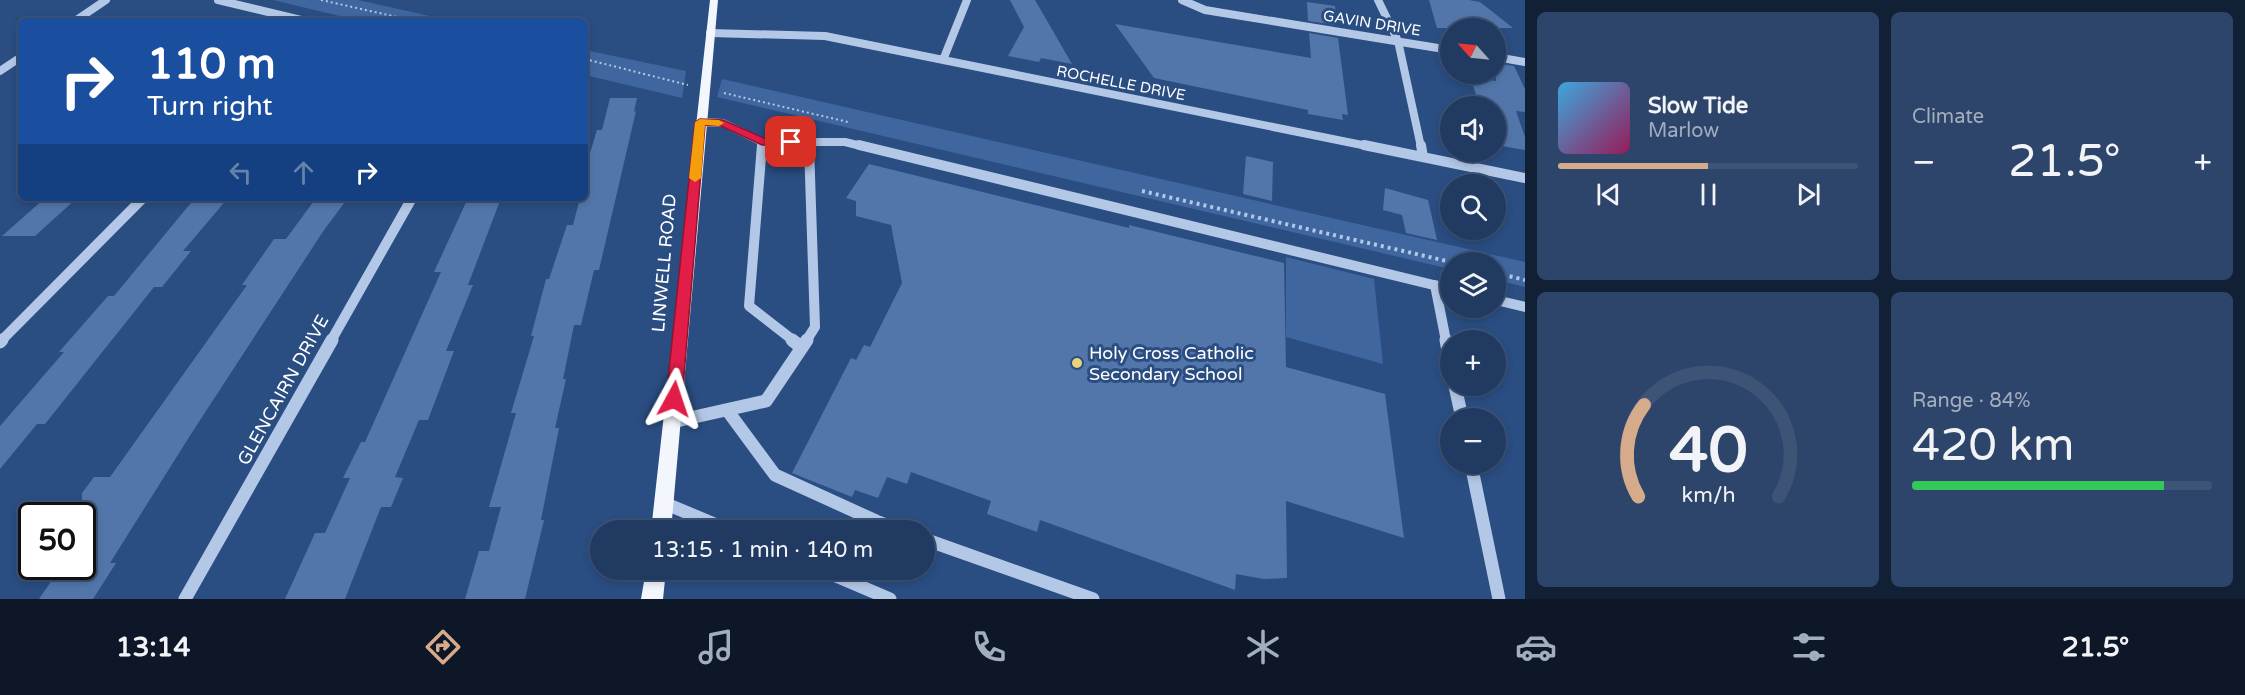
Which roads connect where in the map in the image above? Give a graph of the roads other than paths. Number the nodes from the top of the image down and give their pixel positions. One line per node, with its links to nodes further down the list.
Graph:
1 (106, 0): 7 (street)
2 (218, 0): 8 (street)
3 (714, 0): 9 (main road, LINWELL ROAD)
4 (967, 0): 14 (street)
5 (1378, 0): 10 (street)
6 (1183, 1): 10 (street, GAVIN DRIVE)
7 (79, 18)
8 (293, 18)
9 (710, 33): 14 (street, ROCHELLE DRIVE); 17 (main road, LINWELL ROAD)
10 (1398, 41): 11 (street, GAVIN DRIVE); 20 (street)
11 (1440, 48)
12 (18, 59): 16 (street)
13 (1506, 59): 15 (street)
14 (943, 60): 20 (street, ROCHELLE DRIVE)
15 (1525, 62)
16 (0, 71)
17 (700, 122): 18 (street); 32 (main road, LINWELL ROAD)
18 (762, 142): 19 (street); 30 (street)
19 (809, 142): 24 (street); 30 (street)
20 (1423, 158): 21 (street, ROCHELLE DRIVE)
21 (1525, 178)
22 (140, 201): 29 (street)
23 (410, 201): 41 (street, GLENCAIRN DRIVE)
24 (1435, 285): 25 (street); 28 (street)
25 (1440, 286)
26 (1506, 302): 27 (street)
27 (1525, 307)
28 (1444, 330)
29 (0, 342)
30 (801, 347): 31 (street)
31 (727, 410): 32 (street); 37 (street)
32 (672, 422): 34 (main road, LINWELL ROAD)
33 (1473, 474): 45 (street)
34 (664, 503): 35 (main road, LINWELL ROAD); 36 (street)
35 (662, 520)
36 (704, 520)
37 (862, 520)
38 (935, 543): 44 (street)
39 (655, 580): 42 (main road)
40 (859, 580): 43 (street)
41 (186, 599)
42 (652, 599)
43 (890, 599)
44 (1093, 599)
45 (1498, 599)

